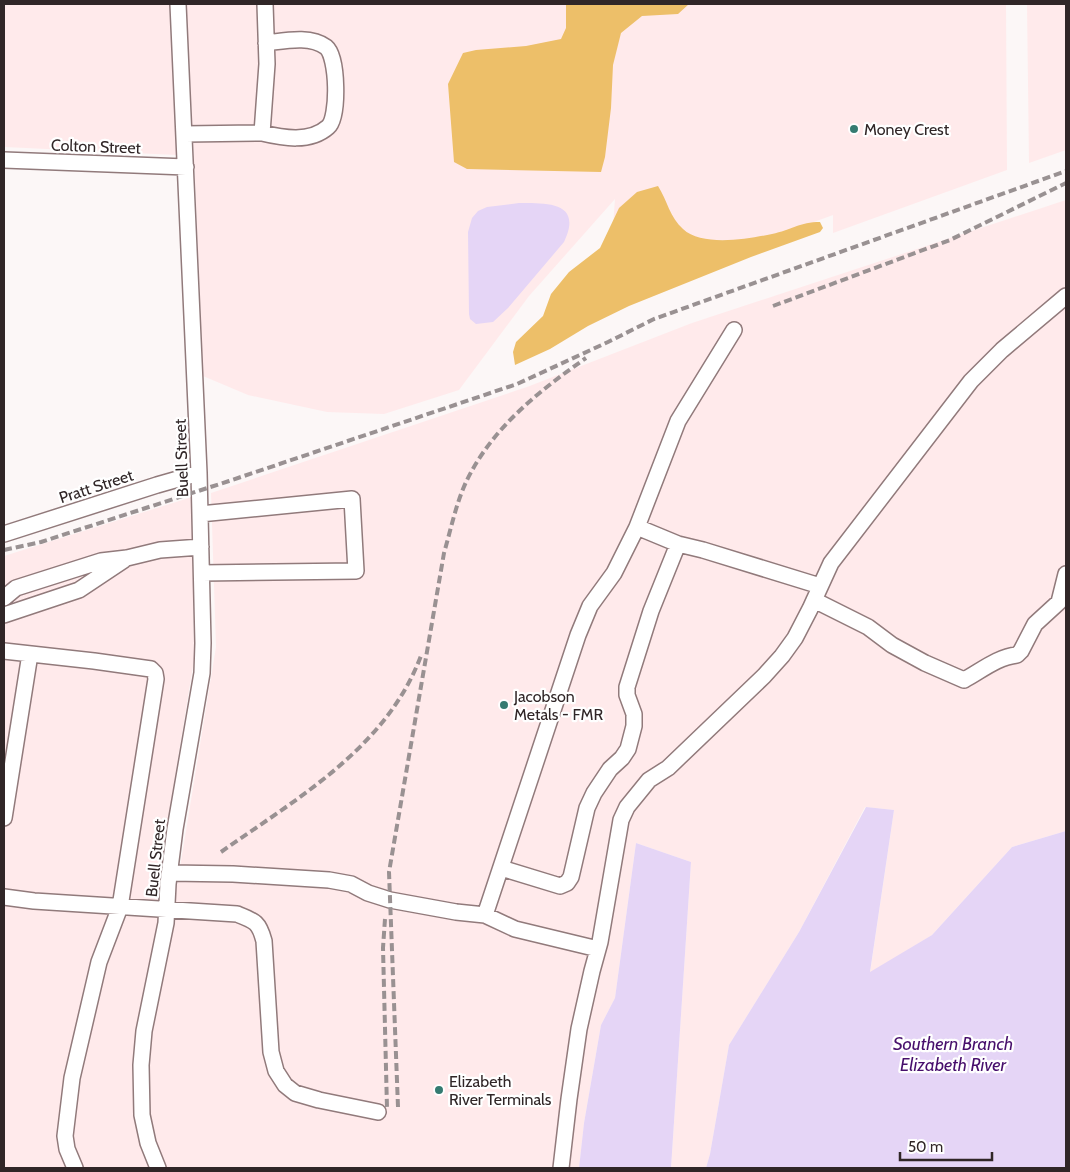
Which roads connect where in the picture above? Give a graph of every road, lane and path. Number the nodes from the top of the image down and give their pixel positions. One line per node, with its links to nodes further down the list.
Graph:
1 (178, 4): 5 (street, Buell Street)
2 (264, 4): 3 (street)
3 (266, 43): 4 (street); 4 (street)
4 (262, 133): 5 (street)
5 (185, 134): 7 (street, Buell Street)
6 (4, 160): 7 (street, Colton Street)
7 (186, 167): 10 (street, Buell Street)
8 (1066, 296): 19 (street)
9 (734, 330): 12 (street)
10 (199, 473): 11 (street, Buell Street); 13 (street, Pratt Street)
11 (200, 514): 15 (street, Buell Street); 17 (street)
12 (637, 527): 14 (street); 25 (street)
13 (4, 534)
14 (678, 544): 19 (street); 25 (street)
15 (201, 548): 16 (street); 17 (street, Buell Street)
16 (127, 558): 20 (street); 21 (street)
17 (202, 573): 26 (street, Buell Street)
18 (1066, 574): 19 (street)
19 (817, 593): 31 (street)
20 (4, 598)
21 (4, 616)
22 (4, 651): 23 (street)
23 (30, 654): 24 (street); 28 (street)
24 (4, 818)
25 (501, 868): 30 (street)
26 (170, 873): 29 (street, Buell Street); 30 (street)
27 (4, 897): 28 (street)
28 (120, 907): 29 (street); 33 (street)
29 (168, 909): 32 (street); 34 (street, Buell Street)
30 (485, 915): 31 (street)
31 (598, 949): 35 (street)
32 (378, 1112)
33 (75, 1168)
34 (158, 1168)
35 (561, 1168)

